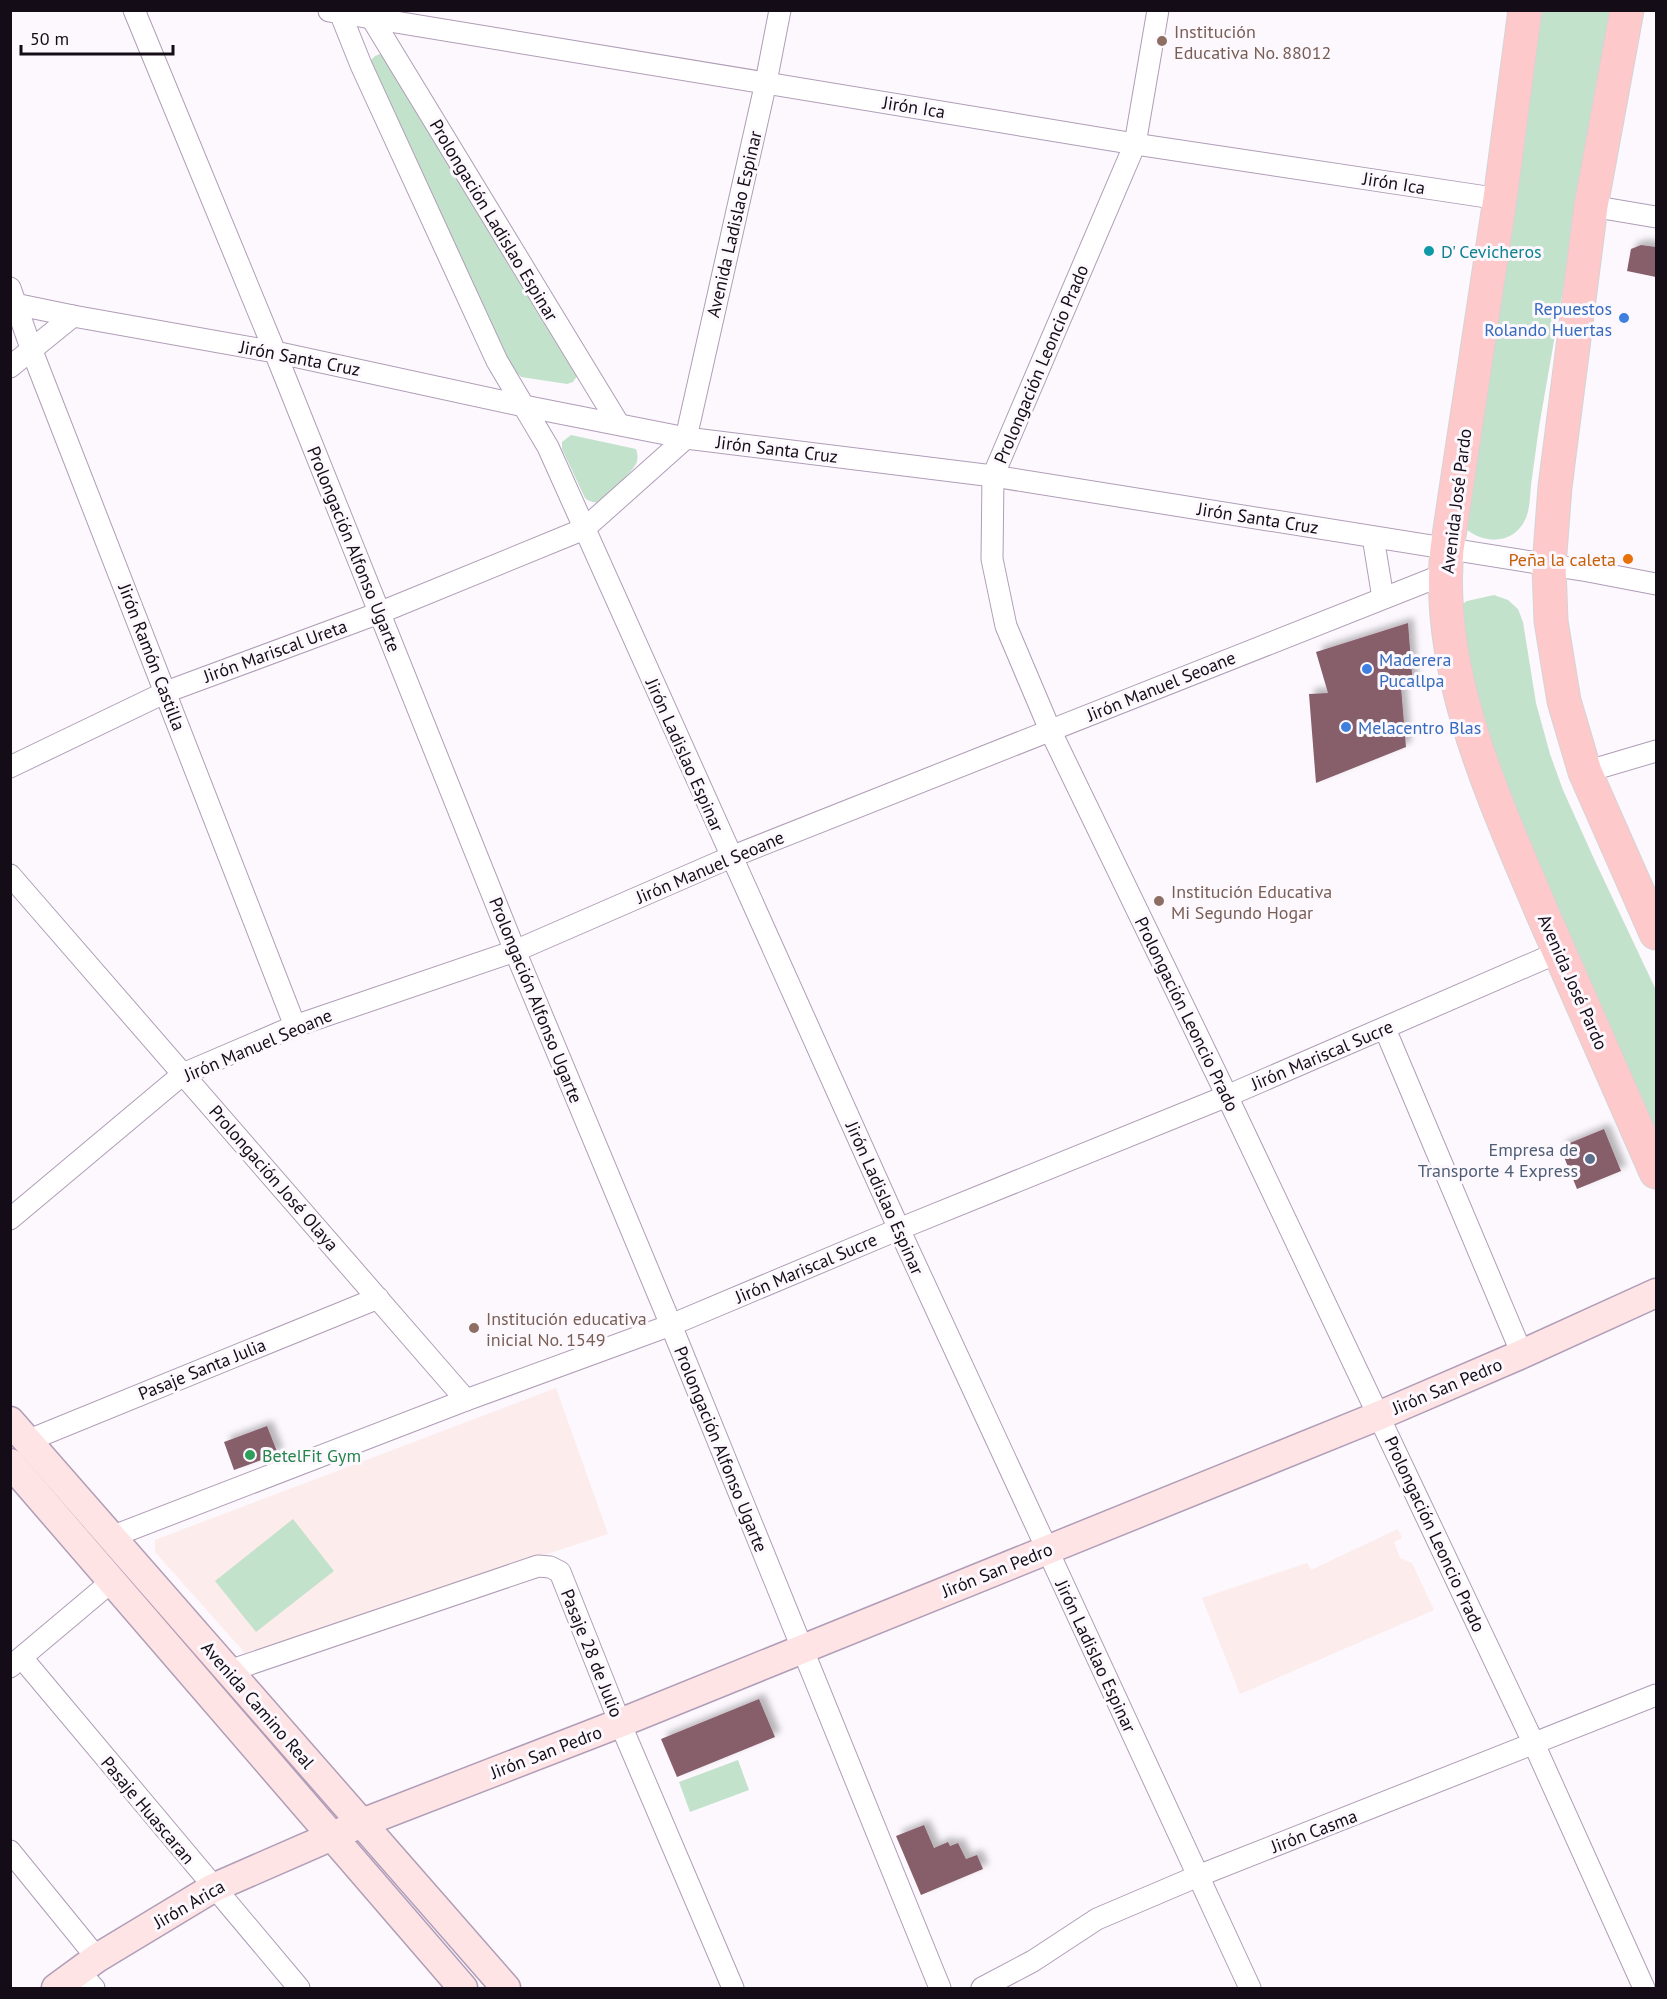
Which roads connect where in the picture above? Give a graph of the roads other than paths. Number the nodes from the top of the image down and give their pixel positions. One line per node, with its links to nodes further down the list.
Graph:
1 (134, 10): 16 (street, Prolongación Alfonso Ugarte)
2 (780, 10): 8 (street, Avenida Ladislao Espinar)
3 (1158, 10): 9 (street, Prolongación Leoncio Prado)
4 (1525, 10): 10 (main road, Avenida José Pardo)
5 (1627, 10): 11 (main road)
6 (335, 11): 7 (street, Jirón Ica); 18 (street)
7 (371, 17): 8 (street, Jirón Ica); 19 (street, Prolongación Ladislao Espinar)
8 (766, 82): 9 (street, Jirón Ica); 20 (street, Avenida Ladislao Espinar)
9 (1135, 144): 10 (street, Jirón Ica); 21 (street, Prolongación Leoncio Prado)
10 (1500, 199): 24 (main road, Avenida José Pardo)
11 (1591, 206): 12 (street); 25 (main road)
12 (1656, 217)
13 (13, 298): 14 (street, Jirón Santa Cruz); 15 (street, Jirón Ramón Castilla)
14 (73, 316): 15 (street); 16 (street, Jirón Santa Cruz)
15 (32, 351): 17 (street); 29 (street, Jirón Ramón Castilla)
16 (275, 352): 18 (street, Jirón Santa Cruz); 28 (street, Prolongación Alfonso Ugarte)
17 (10, 367)
18 (524, 406): 19 (street, Jirón Santa Cruz); 22 (street, Jirón Ladislao Espinar)
19 (618, 423): 20 (street, Jirón Santa Cruz)
20 (686, 438): 21 (street, Jirón Santa Cruz); 22 (street, Jirón Mariscal Ureta)
21 (993, 476): 23 (street, Jirón Santa Cruz); 30 (street, Prolongación Leoncio Prado)
22 (584, 530): 28 (street, Jirón Mariscal Ureta); 34 (street, Jirón Ladislao Espinar)
23 (1373, 537): 24 (street, Jirón Santa Cruz); 27 (street)
24 (1446, 561): 25 (street, Jirón Santa Cruz); 27 (street, Jirón Manuel Seoane); 38 (main road, Avenida José Pardo)
25 (1549, 566): 26 (street, Jirón Santa Cruz); 33 (main road)
26 (1656, 584)
27 (1383, 598): 30 (street, Jirón Manuel Seoane)
28 (379, 613): 29 (street, Jirón Mariscal Ureta); 37 (street, Prolongación Alfonso Ugarte)
29 (166, 692): 32 (street, Jirón Mariscal Ureta); 39 (street, Jirón Ramón Castilla)
30 (1050, 730): 34 (street, Jirón Manuel Seoane); 42 (street, Prolongación Leoncio Prado)
31 (1656, 751): 33 (street)
32 (10, 767)
33 (1585, 771): 36 (main road)
34 (731, 857): 37 (street, Jirón Manuel Seoane); 45 (street, Jirón Ladislao Espinar)
35 (10, 875): 41 (street, Prolongación José Olaya)
36 (1656, 933)
37 (515, 951): 39 (street, Jirón Manuel Seoane); 48 (street, Prolongación Alfonso Ugarte)
38 (1559, 952): 40 (street, Jirón Mariscal Sucre); 43 (main road, Avenida José Pardo)
39 (295, 1026): 41 (street, Jirón Manuel Seoane)
40 (1385, 1029): 42 (street, Jirón Mariscal Sucre); 49 (street)
41 (183, 1074): 44 (street, Jirón Manuel Seoane); 47 (street, Prolongación José Olaya)
42 (1227, 1096): 45 (street, Jirón Mariscal Sucre); 51 (street, Prolongación Leoncio Prado)
43 (1656, 1172)
44 (10, 1219)
45 (899, 1229): 48 (street, Jirón Mariscal Sucre); 55 (street, Jirón Ladislao Espinar)
46 (1656, 1293): 49 (main road, Jirón San Pedro)
47 (378, 1298): 50 (street, Prolongación José Olaya); 52 (street, Pasaje Santa Julia)
48 (671, 1325): 50 (street, Jirón Mariscal Sucre); 57 (street, Prolongación Alfonso Ugarte)
49 (1522, 1354): 51 (main road, Jirón San Pedro)
50 (466, 1400): 54 (street, Jirón Mariscal Sucre)
51 (1378, 1416): 55 (main road, Jirón San Pedro); 62 (street, Prolongación Leoncio Prado)
52 (19, 1431): 54 (main road, Avenida Camino Real)
53 (10, 1463): 56 (main road, Avenida Camino Real)
54 (111, 1537): 59 (main road, Avenida Camino Real)
55 (1047, 1550): 57 (main road, Jirón San Pedro); 66 (street, Jirón Ladislao Espinar)
56 (111, 1582): 58 (street); 64 (main road, Avenida Camino Real)
57 (802, 1649): 61 (main road, Jirón San Pedro); 74 (street, Prolongación Alfonso Ugarte)
58 (16, 1663): 67 (street, Pasaje Huascaran)
59 (229, 1671): 61 (street, Pasaje 28 de Julio); 63 (main road, Avenida Camino Real)
60 (1656, 1695): 62 (street, Jirón Casma)
61 (620, 1723): 63 (main road, Jirón San Pedro); 73 (street, Pasaje 28 de Julio)
62 (1534, 1744): 66 (street, Jirón Casma); 77 (street, Prolongación Leoncio Prado)
63 (362, 1823): 64 (main road, Jirón San Pedro); 72 (main road, Avenida Camino Real)
64 (332, 1836): 67 (main road, Jirón Arica); 71 (main road, Avenida Camino Real)
65 (10, 1851): 68 (street)
66 (1198, 1876): 75 (street, Jirón Casma); 76 (street, Jirón Ladislao Espinar)
67 (213, 1888): 68 (main road, Jirón Arica); 70 (street, Pasaje Huascaran)
68 (90, 1973): 69 (main road, Jirón Arica)
69 (56, 1989)
70 (299, 1989)
71 (463, 1989)
72 (506, 1989)
73 (733, 1989)
74 (940, 1989)
75 (982, 1989)
76 (1250, 1989)
77 (1644, 1989)

